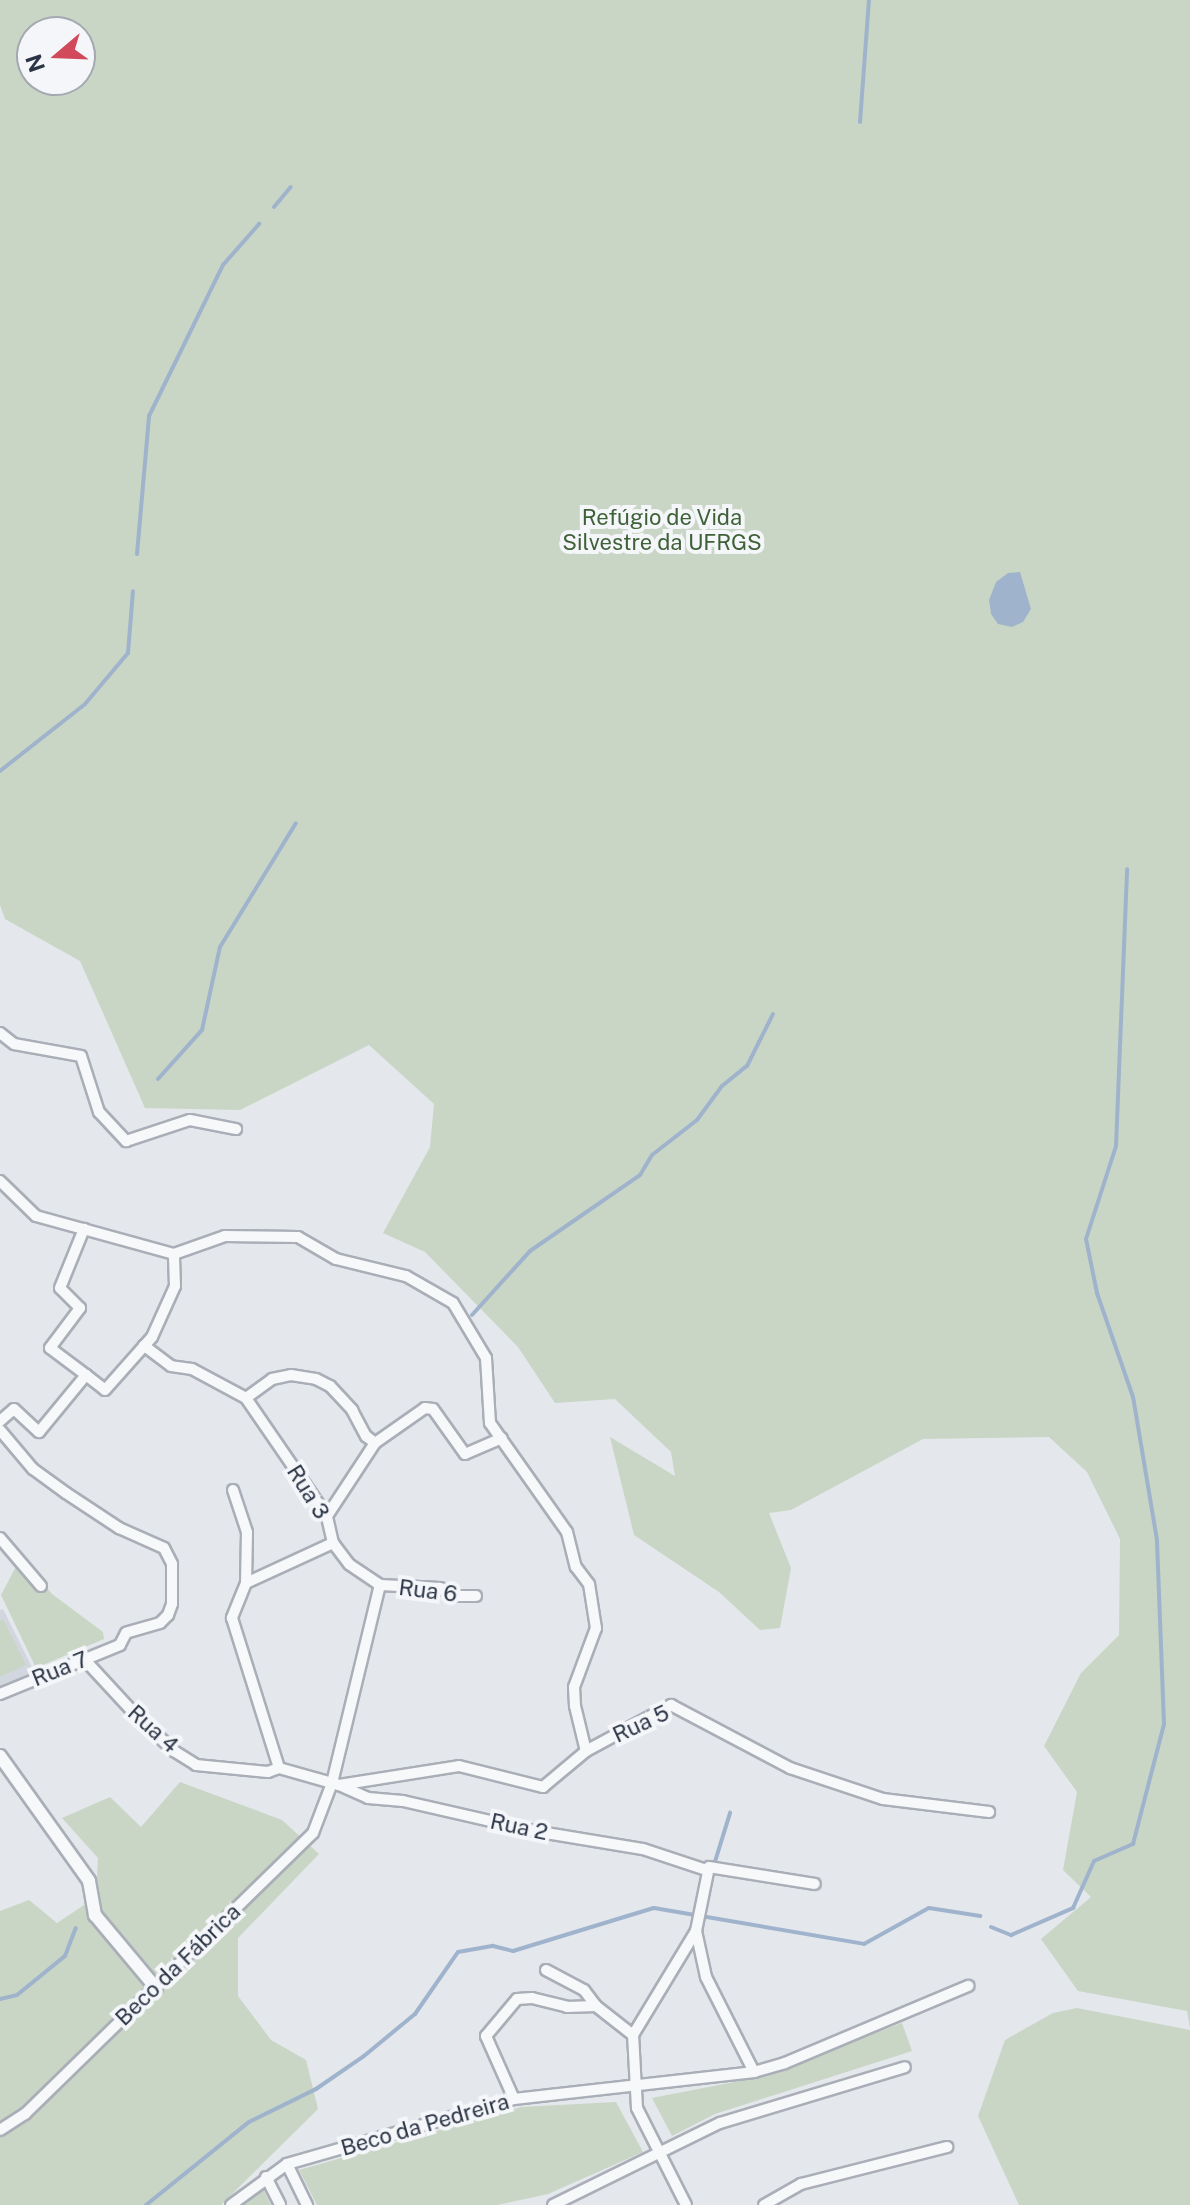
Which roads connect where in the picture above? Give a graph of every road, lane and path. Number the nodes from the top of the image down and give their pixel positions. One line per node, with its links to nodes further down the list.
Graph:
1 (0, 1033): 2 (street)
2 (236, 1129)
3 (0, 1181): 4 (street)
4 (84, 1229): 5 (street); 7 (street)
5 (174, 1254): 6 (street); 11 (street)
6 (144, 1346): 7 (street); 8 (street, Rua 3)
7 (86, 1375): 9 (street)
8 (246, 1398): 12 (street); 14 (street, Rua 3)
9 (0, 1421)
10 (0, 1430): 21 (street, Rua 7)
11 (502, 1438): 12 (street); 23 (street)
12 (375, 1443): 14 (street)
13 (233, 1490): 17 (street)
14 (327, 1516): 16 (street, Rua 3)
15 (0, 1538): 19 (street)
16 (333, 1543): 17 (street); 18 (street, Rua 3)
17 (246, 1583): 25 (street)
18 (380, 1585): 20 (street, Rua 6); 26 (street)
19 (41, 1586)
20 (476, 1596)
21 (84, 1659): 22 (street, Rua 7); 25 (street, Rua 4)
22 (0, 1694)
23 (586, 1751): 26 (street, Rua 5); 27 (street, Rua 5)
24 (0, 1756): 33 (street)
25 (279, 1768): 26 (street, Rua 4)
26 (336, 1784): 28 (street, Rua 2); 33 (street, Beco da Fábrica)
27 (989, 1812)
28 (708, 1868): 29 (street, Rua 2); 30 (street)
29 (815, 1884)
30 (696, 1931): 35 (street); 37 (street)
31 (546, 1970): 34 (street)
32 (968, 1986): 37 (street, Beco da Pedreira)
33 (156, 1988): 40 (street, Beco da Fábrica)
34 (596, 2006): 35 (street); 39 (street)
35 (633, 2035): 38 (street)
36 (905, 2067): 42 (street)
37 (754, 2072): 38 (street, Beco da Pedreira)
38 (634, 2087): 39 (street, Beco da Pedreira); 42 (street)
39 (514, 2099): 43 (street, Beco da Pedreira)
40 (0, 2130)
41 (947, 2147): 50 (street)
42 (660, 2155): 48 (street); 49 (street)
43 (287, 2164): 44 (street, Beco da Pedreira); 47 (street)
44 (266, 2177): 45 (street, Beco da Pedreira); 46 (street)
45 (231, 2205)
46 (280, 2205)
47 (307, 2205)
48 (553, 2205)
49 (686, 2205)
50 (764, 2205)

